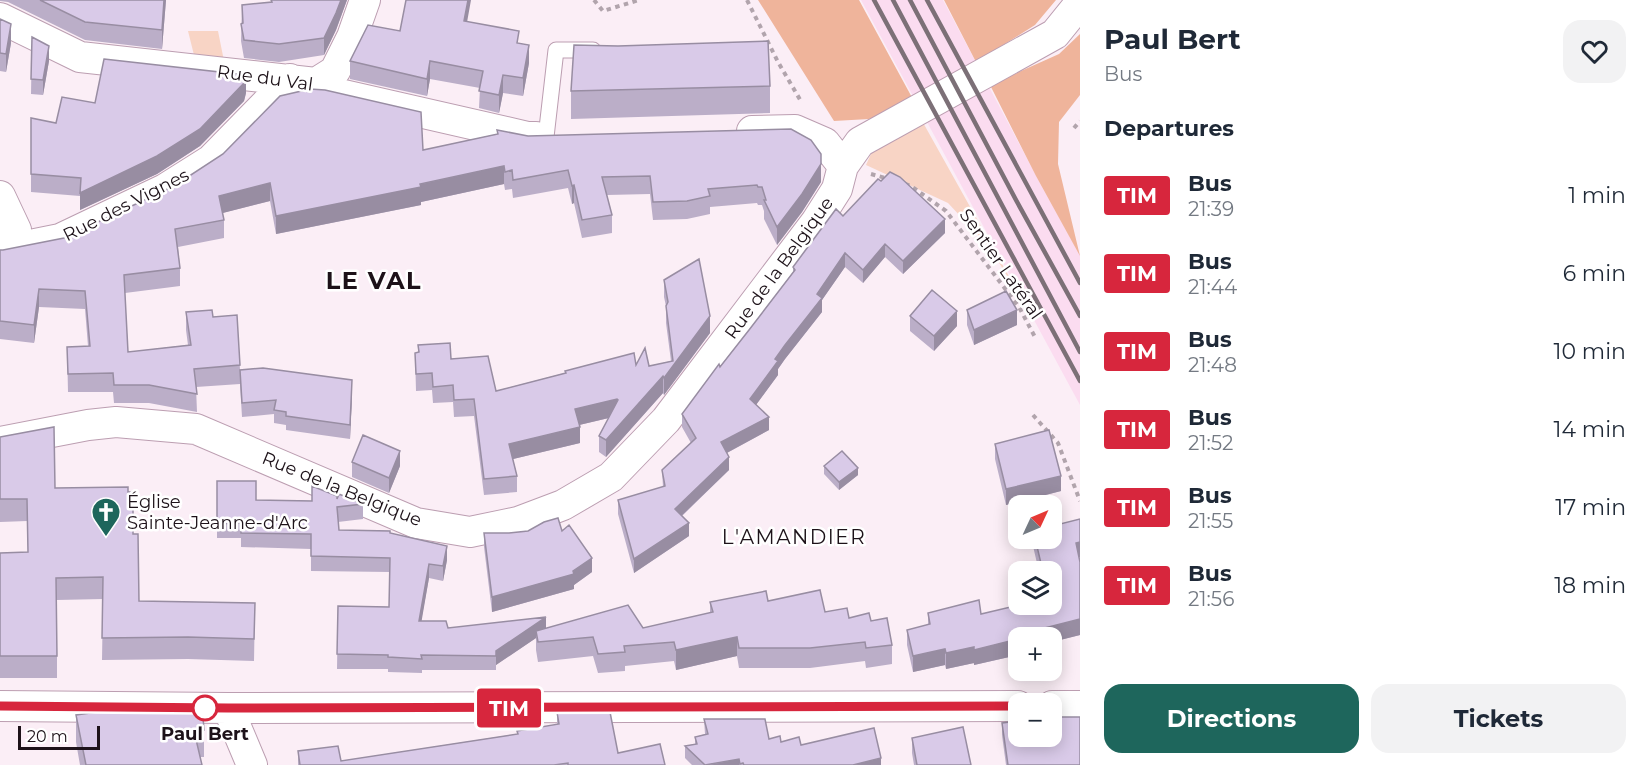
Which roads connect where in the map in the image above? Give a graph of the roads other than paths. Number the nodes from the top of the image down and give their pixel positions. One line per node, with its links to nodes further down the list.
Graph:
1 (365, 0): 5 (street, Rue des Vignes)
2 (1080, 3): 8 (street, Rue de la Belgique)
3 (0, 18): 5 (street, Rue du Val)
4 (602, 50): 7 (lane)
5 (303, 81): 7 (street, Rue du Val); 10 (street, Rue des Vignes)
6 (724, 132): 8 (street)
7 (558, 137)
8 (843, 166): 11 (street, Rue de la Belgique)
9 (0, 196): 10 (street)
10 (5, 250)
11 (0, 442)
12 (0, 706): 16 (street)
13 (1008, 706): 16 (street)
14 (1062, 706): 15 (street)
15 (1080, 706)
16 (228, 708): 17 (street)
17 (248, 764)

